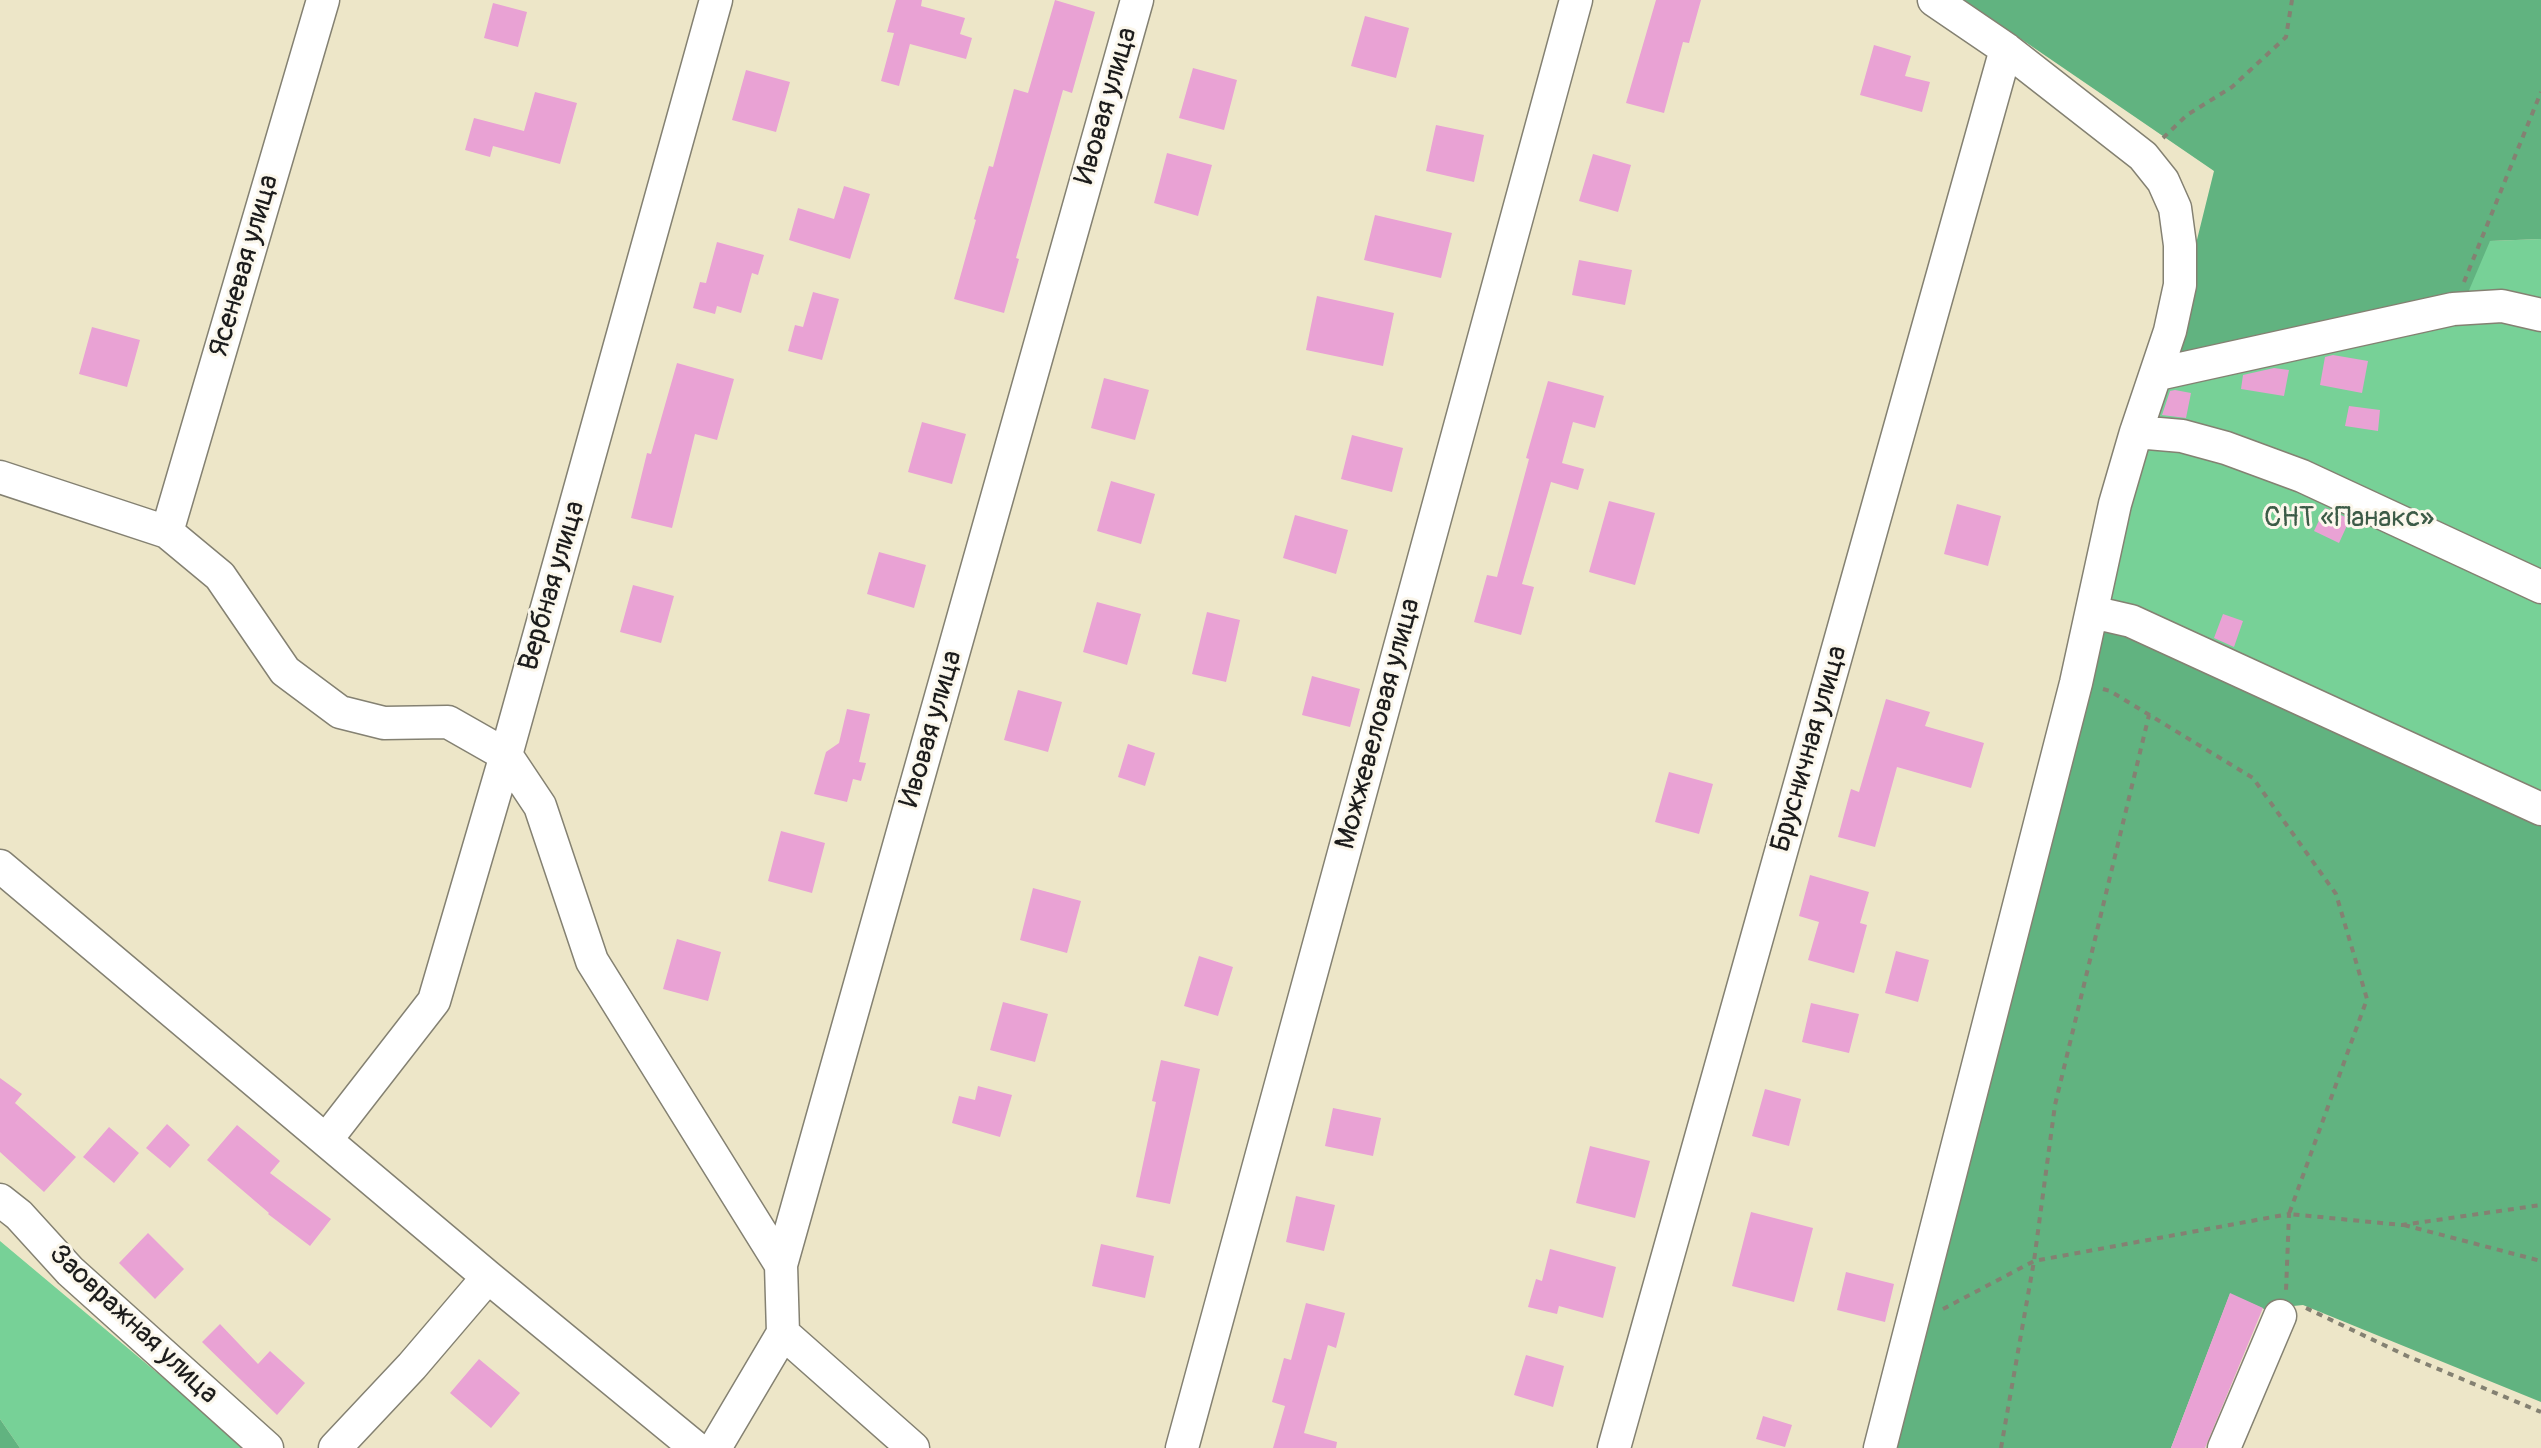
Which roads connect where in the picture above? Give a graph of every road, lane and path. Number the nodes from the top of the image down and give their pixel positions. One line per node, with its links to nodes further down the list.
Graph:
1 (323, 0): 15 (street, Ясеневая улица)
2 (716, 0): 20 (street, Вербная улица)
3 (1137, 0): 30 (street, Ивовая улица)
4 (1576, 0): 41 (street, Можжевеловая улица)
5 (1934, 0): 7 (street)
6 (2292, 0): 9 (path)
7 (2006, 49): 9 (street); 42 (street, Брусничная улица)
8 (2541, 92): 10 (path)
9 (2143, 156): 12 (street)
10 (2453, 309): 11 (street); 12 (street)
11 (2541, 315)
12 (2158, 374): 13 (street)
13 (2136, 432): 16 (street); 17 (street)
14 (0, 477): 15 (street)
15 (167, 532): 20 (street)
16 (2541, 587)
17 (2092, 612): 18 (street); 21 (street)
18 (2076, 683): 19 (path); 33 (street)
19 (2149, 715): 26 (path); 28 (path)
20 (506, 755): 23 (street, Вербная улица); 30 (street)
21 (2541, 809)
22 (0, 866): 23 (street)
23 (326, 1140): 31 (street)
24 (0, 1200): 36 (street, Заовражная улица)
25 (2541, 1205): 27 (path)
26 (2289, 1214): 27 (path); 28 (path); 32 (path)
27 (2402, 1225): 29 (path)
28 (2034, 1261): 33 (path); 44 (path)
29 (2541, 1261)
30 (781, 1265): 34 (street, Ивовая улица)
31 (488, 1277): 37 (street); 38 (street)
32 (2283, 1307): 35 (path); 45 (street)
33 (1910, 1326): 43 (street)
34 (783, 1333): 39 (street); 40 (street)
35 (2541, 1412)
36 (267, 1448)
37 (335, 1448)
38 (696, 1448)
39 (715, 1448)
40 (913, 1448)
41 (1182, 1448)
42 (1614, 1448)
43 (1880, 1448)
44 (2001, 1448)
45 (2224, 1448)

